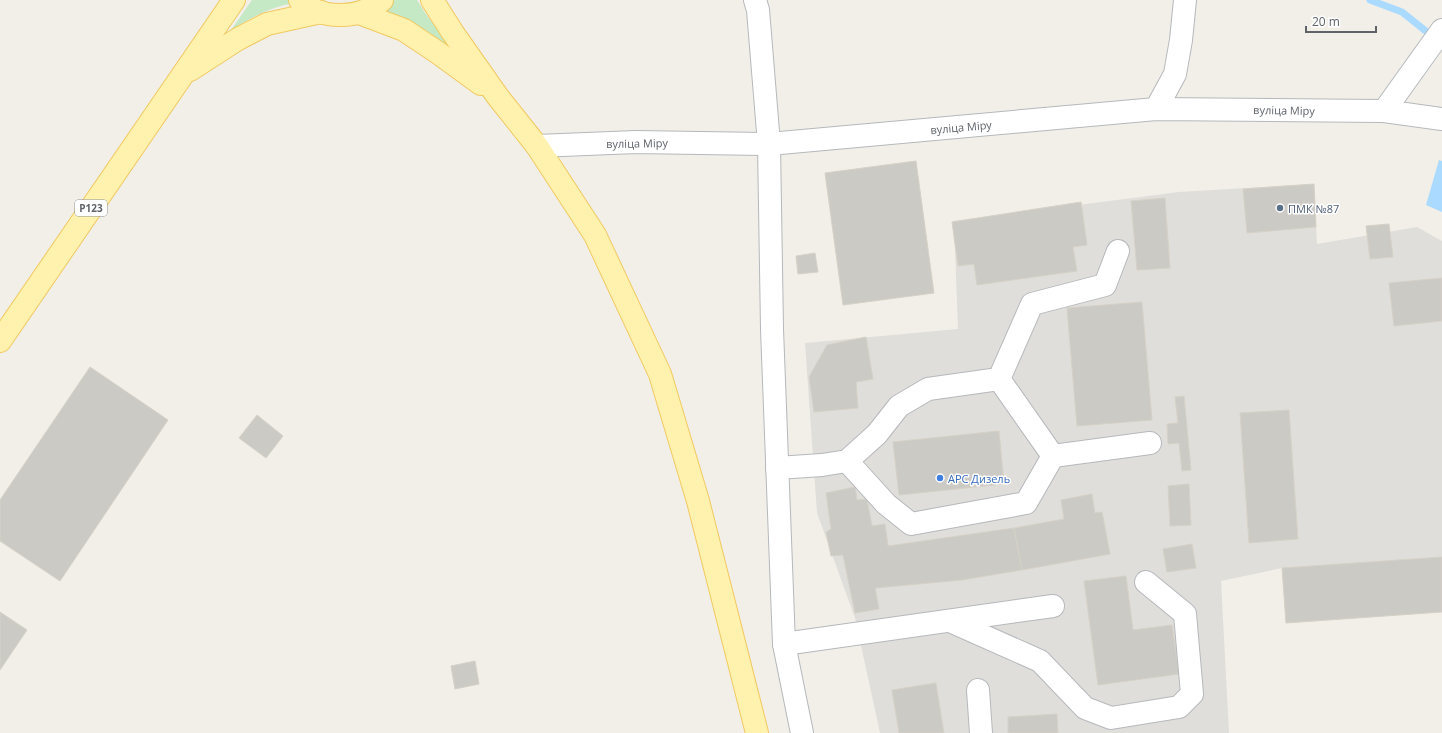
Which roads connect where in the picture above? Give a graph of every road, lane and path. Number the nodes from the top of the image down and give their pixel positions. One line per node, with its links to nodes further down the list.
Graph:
1 (234, 0): 10 (main road, Р123)
2 (300, 0): 7 (main road)
3 (382, 0): 8 (main road)
4 (432, 0): 11 (main road)
5 (755, 0): 15 (street)
6 (1185, 0): 12 (street)
7 (321, 12): 8 (main road); 10 (main road)
8 (359, 13): 11 (main road)
9 (1442, 30): 13 (street)
10 (182, 75): 18 (main road, Р123)
11 (498, 97): 16 (main road)
12 (1156, 109): 13 (street, вуліца Міру); 15 (street, вуліца Міру)
13 (1384, 111): 14 (street, вуліца Міру)
14 (1442, 119)
15 (769, 144): 16 (street, вуліца Міру); 23 (street)
16 (537, 146): 29 (main road)
17 (1118, 251): 19 (street)
18 (0, 342)
19 (999, 379): 21 (street); 22 (street)
20 (1150, 443): 21 (street)
21 (1053, 456): 22 (street)
22 (847, 461): 23 (street)
23 (777, 468): 27 (street)
24 (1146, 582): 26 (street)
25 (1053, 606): 26 (street)
26 (950, 621): 27 (street)
27 (784, 644): 30 (street)
28 (978, 690): 31 (street)
29 (757, 733)
30 (802, 733)
31 (981, 733)

